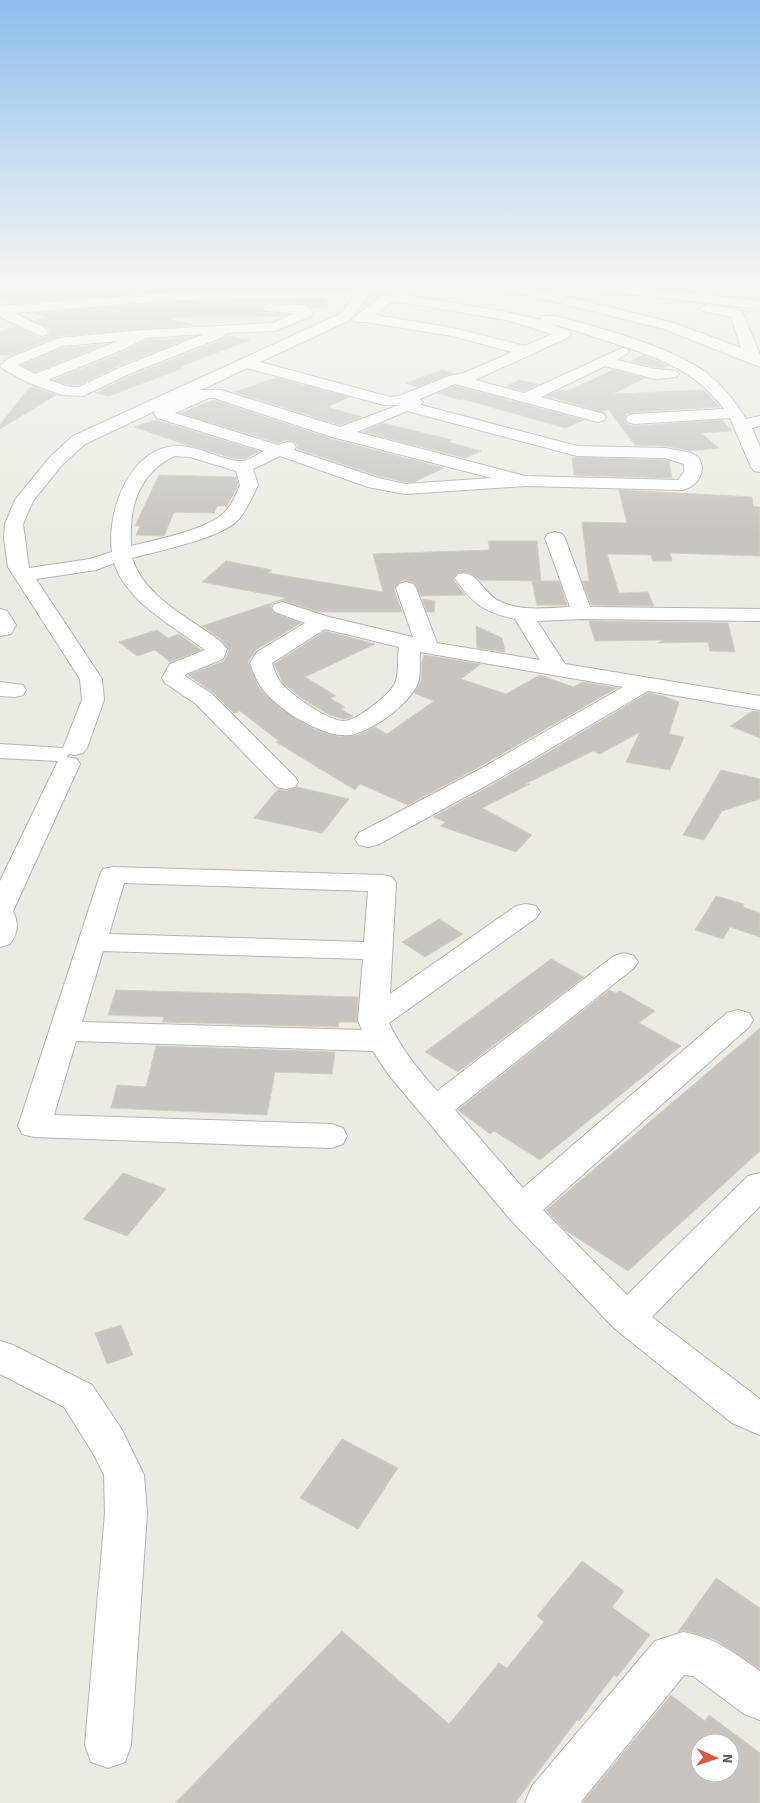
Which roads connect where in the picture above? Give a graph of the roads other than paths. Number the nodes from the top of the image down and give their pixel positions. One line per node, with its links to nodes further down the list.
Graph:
1 (8, 365): 11 (street)
2 (71, 365): 11 (street)
3 (138, 365): 11 (street)
4 (255, 365): 13 (street); 25 (street)
5 (495, 365): 10 (street)
6 (596, 365): 12 (street)
7 (617, 365): 9 (street)
8 (685, 365): 16 (street)
9 (671, 374)
10 (462, 379): 12 (street); 13 (street)
11 (34, 380)
12 (526, 398): 14 (street)
13 (402, 404): 18 (street); 22 (street)
14 (598, 417)
15 (634, 419): 16 (street)
16 (739, 419): 17 (street); 20 (street)
17 (760, 421)
18 (335, 432): 19 (street); 19 (street); 22 (street)
19 (278, 450): 21 (street); 22 (street)
20 (760, 466)
21 (244, 467): 24 (street); 24 (street)
22 (526, 482)
23 (555, 538): 29 (street)
24 (122, 555): 25 (street); 41 (street)
25 (21, 571): 40 (street)
26 (465, 578): 31 (street)
27 (406, 588): 35 (street)
28 (282, 608): 33 (street)
29 (582, 613): 31 (street); 32 (street)
30 (0, 615): 34 (street)
31 (524, 615): 36 (street)
32 (760, 615)
33 (322, 622): 35 (street); 35 (street)
34 (0, 630)
35 (419, 645): 36 (street)
36 (557, 670): 37 (street)
37 (643, 685): 38 (street); 42 (street)
38 (760, 703)
39 (0, 751): 40 (street)
40 (67, 755): 44 (street)
41 (286, 782)
42 (368, 839)
43 (526, 912): 49 (street)
44 (1, 923)
45 (92, 942): 46 (street); 46 (street); 50 (street)
46 (377, 951): 49 (street)
47 (624, 962): 51 (street)
48 (738, 1020): 54 (street)
49 (378, 1030): 50 (street); 51 (street)
50 (64, 1031): 52 (street)
51 (436, 1108): 54 (street)
52 (331, 1136)
53 (760, 1185): 55 (street)
54 (522, 1209): 55 (street)
55 (627, 1318): 57 (street)
56 (0, 1356): 59 (street)
57 (760, 1418)
58 (760, 1698): 60 (street)
59 (108, 1745)
60 (549, 1803)

